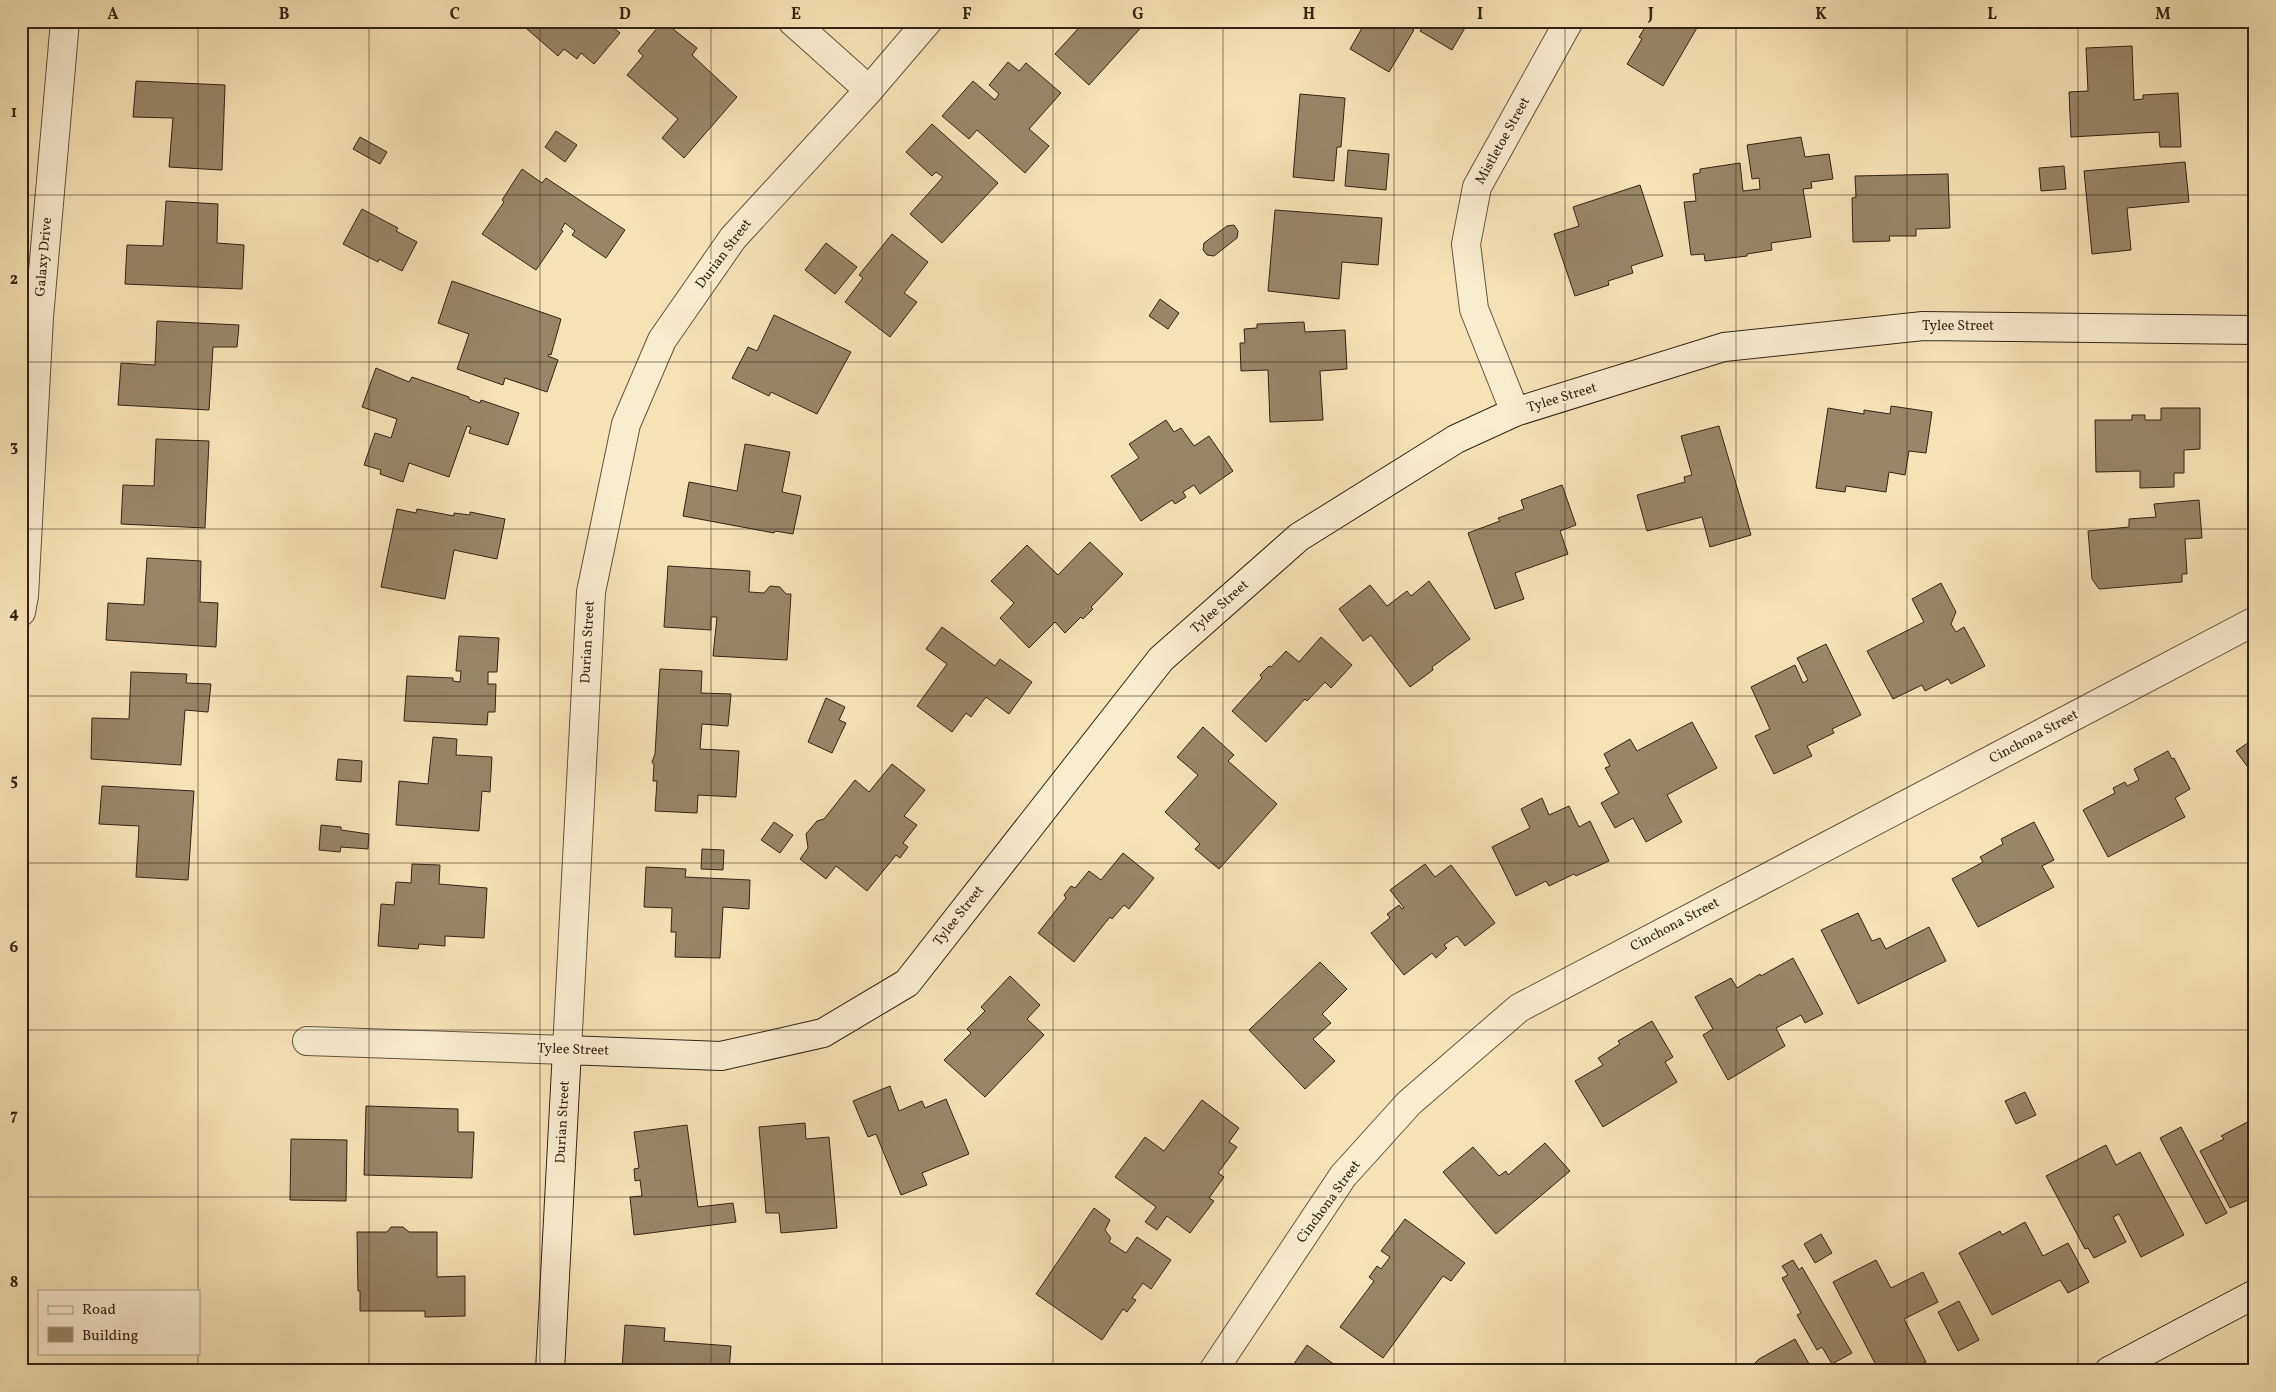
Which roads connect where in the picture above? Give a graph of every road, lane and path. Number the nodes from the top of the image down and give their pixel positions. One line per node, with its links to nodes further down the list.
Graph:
1 (65, 21): 6 (street, Galaxy Drive)
2 (792, 21): 5 (street)
3 (928, 21): 5 (street, Durian Street)
4 (1569, 21): 8 (street, Mistletoe Street)
5 (869, 90): 12 (street, Durian Street)
6 (30, 317): 9 (street, Galaxy Drive)
7 (2255, 330): 8 (street, Tylee Street)
8 (1515, 412): 12 (street, Tylee Street)
9 (21, 612)
10 (2255, 620): 15 (street, Cinchona Street)
11 (307, 1041): 12 (street, Tylee Street)
12 (567, 1050): 14 (street, Durian Street)
13 (2255, 1294): 16 (street)
14 (550, 1371)
15 (1213, 1371)
16 (2109, 1371)

